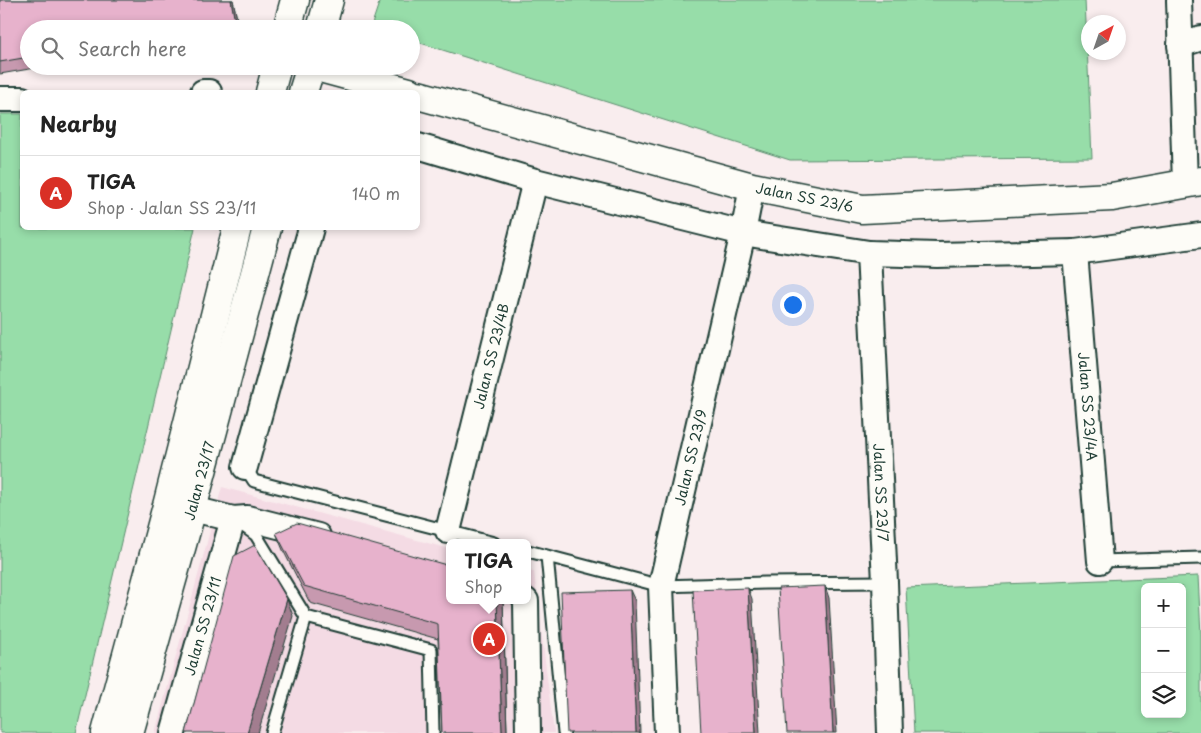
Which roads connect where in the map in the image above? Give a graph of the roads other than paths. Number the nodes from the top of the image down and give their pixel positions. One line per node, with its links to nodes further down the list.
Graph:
1 (295, 0): 4 (street)
2 (329, 0): 5 (street)
3 (1179, 0): 6 (street)
4 (289, 20)
5 (323, 20)
6 (1191, 41): 18 (street)
7 (275, 75): 10 (street)
8 (309, 75): 11 (street)
9 (346, 75): 12 (street)
10 (271, 90)
11 (305, 90)
12 (402, 90)
13 (420, 96): 19 (street, Jalan SS 23/6)
14 (20, 99): 15 (street)
15 (0, 100)
16 (420, 147): 17 (street)
17 (536, 181): 23 (street); 30 (street, Jalan SS 23/4B)
18 (1193, 183): 19 (street, Jalan SS 23/6)
19 (752, 187): 23 (street, Jalan SS 23/9)
20 (237, 230): 28 (street, Jalan 23/17)
21 (266, 230): 28 (street, Jalan 23/17)
22 (310, 230): 27 (street)
23 (743, 233): 26 (street); 38 (street, Jalan SS 23/9)
24 (1201, 235): 25 (street)
25 (1075, 252): 26 (street); 36 (street, Jalan SS 23/4A)
26 (869, 253): 37 (street, Jalan SS 23/7)
27 (245, 467): 30 (lane)
28 (180, 506): 29 (street); 41 (street, Jalan 23/17); 42 (street, Jalan 23/17)
29 (233, 519): 32 (street); 40 (lane); 43 (street, Jalan SS 23/11)
30 (448, 531): 31 (lane)
31 (479, 539)
32 (339, 542)
33 (531, 553): 34 (lane)
34 (547, 556): 38 (lane); 47 (lane)
35 (1201, 558): 36 (lane)
36 (1100, 561)
37 (885, 582): 38 (lane); 49 (street, Jalan SS 23/7)
38 (661, 586): 48 (street, Jalan SS 23/9)
39 (526, 604): 46 (street)
40 (306, 617): 44 (lane); 45 (lane)
41 (106, 733)
42 (129, 733)
43 (173, 733)
44 (272, 733)
45 (433, 733)
46 (528, 733)
47 (564, 733)
48 (667, 733)
49 (890, 733)

